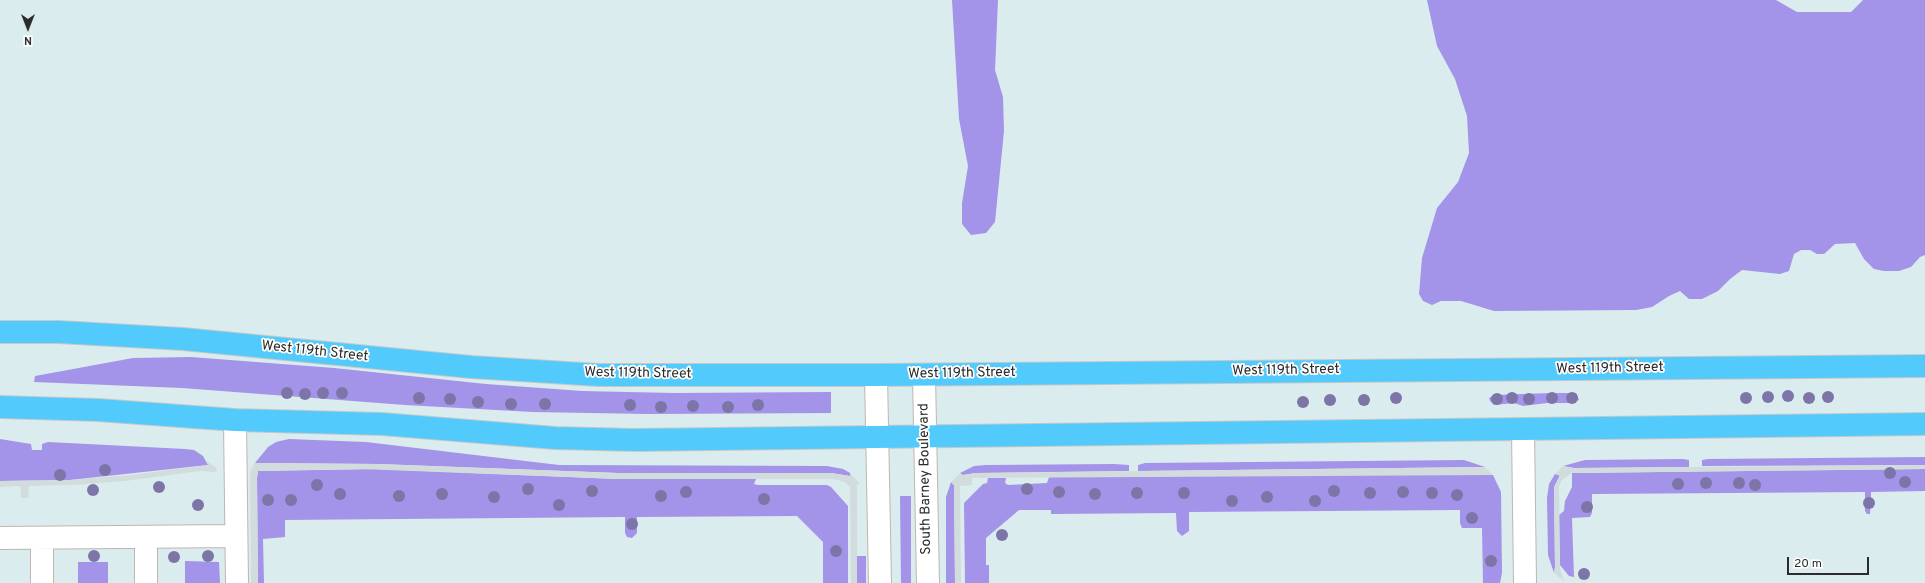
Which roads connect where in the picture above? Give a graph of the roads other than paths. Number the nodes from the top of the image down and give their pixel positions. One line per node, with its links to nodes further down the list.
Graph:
1 (0, 332): 3 (main road, West 119th Street)
2 (1925, 366): 4 (main road, West 119th Street)
3 (876, 375): 4 (main road, West 119th Street); 9 (street)
4 (924, 375): 10 (street, South Barney Boulevard)
5 (0, 407): 6 (main road)
6 (235, 420): 9 (main road); 11 (street)
7 (1925, 424): 8 (main road)
8 (1523, 429): 10 (main road); 20 (street)
9 (877, 437): 10 (main road); 18 (street)
10 (926, 437): 19 (street, South Barney Boulevard)
11 (236, 536): 12 (street); 17 (street)
12 (146, 537): 14 (street); 16 (street)
13 (0, 538): 14 (street)
14 (42, 538): 15 (street)
15 (42, 583)
16 (146, 583)
17 (237, 583)
18 (880, 583)
19 (928, 583)
20 (1526, 583)

